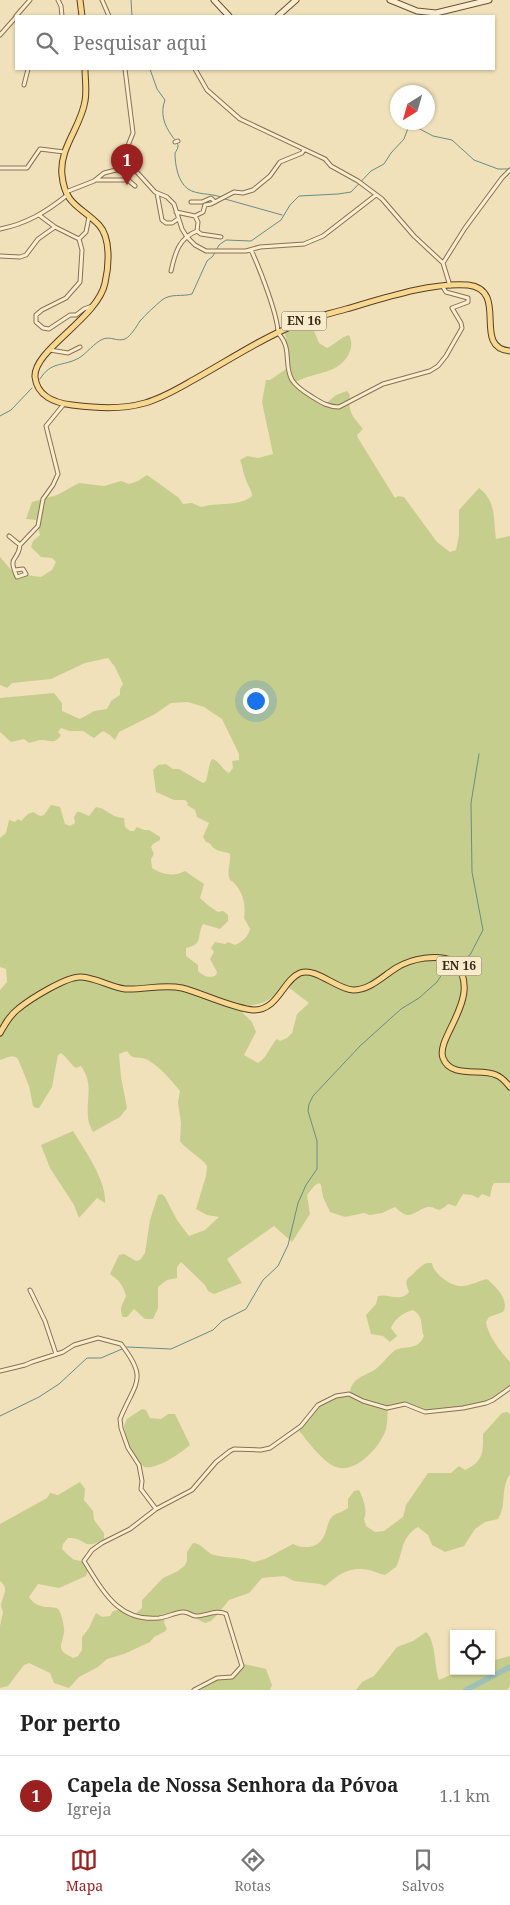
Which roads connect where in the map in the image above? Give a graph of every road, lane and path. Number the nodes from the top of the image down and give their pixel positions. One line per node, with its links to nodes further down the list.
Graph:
1 (30, 0): 9 (street)
2 (58, 0): 12 (street)
3 (80, 0): 13 (main road)
4 (102, 0): 14 (street)
5 (214, 0): 15 (main road)
6 (296, 0): 16 (main road)
7 (390, 0): 8 (main road)
8 (489, 0)
9 (20, 12): 10 (street); 11 (street)
10 (17, 15)
11 (24, 15)
12 (62, 15)
13 (82, 15)
14 (109, 15)
15 (225, 15)
16 (279, 15)
17 (15, 17): 18 (street)
18 (0, 36)
19 (28, 70): 23 (street)
20 (85, 70): 25 (main road)
21 (126, 70): 27 (street)
22 (196, 70): 24 (street)
23 (24, 86)
24 (304, 150): 33 (street); 35 (street)
25 (64, 152): 26 (street); 32 (main road)
26 (0, 168)
27 (135, 170): 29 (street); 31 (street)
28 (509, 170): 49 (street)
29 (96, 180): 30 (street); 32 (street)
30 (135, 186)
31 (157, 193): 36 (street); 40 (street)
32 (66, 194): 37 (street); 39 (main road, EN 16)
33 (376, 195): 47 (street); 49 (street)
34 (191, 202): 35 (street)
35 (215, 202): 38 (street)
36 (176, 212): 38 (street); 40 (street)
37 (39, 215): 41 (street); 42 (street)
38 (195, 216): 43 (street)
39 (89, 217): 46 (street); 53 (main road, EN 16)
40 (178, 218): 44 (street)
41 (55, 227): 46 (street); 48 (street)
42 (0, 229)
43 (197, 231): 44 (street); 45 (street)
44 (187, 237): 47 (street); 50 (street)
45 (222, 237)
46 (78, 239): 53 (street)
47 (250, 250): 54 (street)
48 (0, 256)
49 (443, 263): 51 (street)
50 (171, 271)
51 (450, 286): 52 (main road, EN 16); 57 (main road, EN 16)
52 (443, 287): 54 (main road, EN 16); 54 (street)
53 (92, 306): 56 (main road, EN 16)
54 (278, 333): 58 (main road, EN 16)
55 (80, 347): 56 (street)
56 (49, 350): 58 (main road, EN 16)
57 (510, 351)
58 (64, 404): 60 (street)
59 (9, 536): 60 (street)
60 (20, 545): 61 (street)
61 (15, 570)
62 (0, 1033): 63 (main road, EN 16)
63 (510, 1087)
64 (30, 1290): 65 (street)
65 (56, 1355): 66 (street); 68 (street)
66 (0, 1371)
67 (510, 1388): 68 (street)
68 (156, 1509): 69 (street)
69 (194, 1690)

